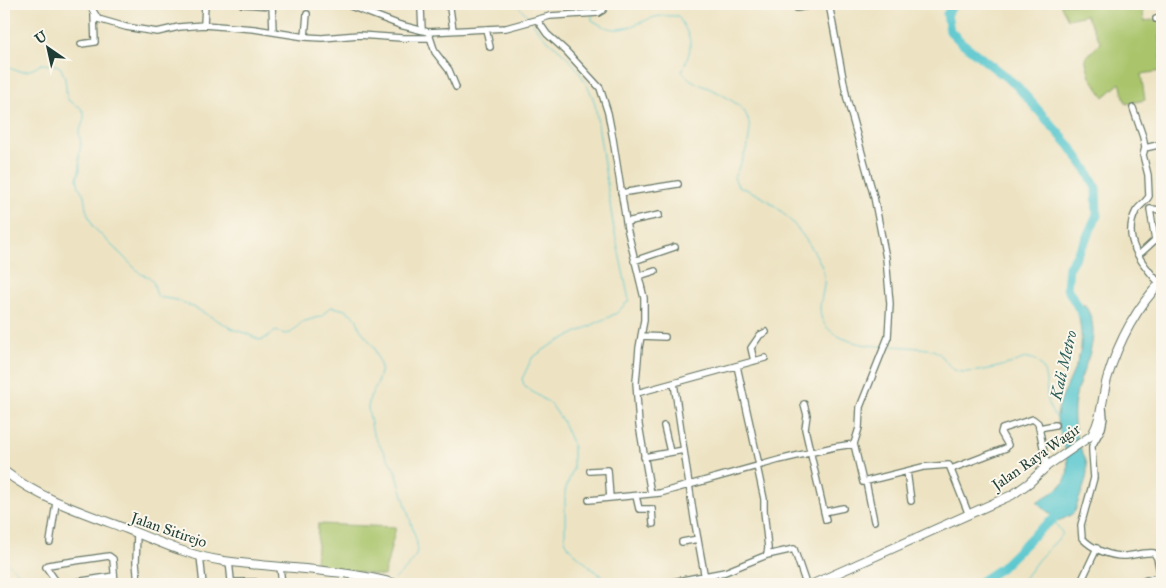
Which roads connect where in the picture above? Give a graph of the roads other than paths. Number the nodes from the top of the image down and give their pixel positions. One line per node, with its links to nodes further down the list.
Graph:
1 (89, 4): 13 (street)
2 (205, 4): 15 (street)
3 (242, 4): 9 (street)
4 (345, 4): 19 (street)
5 (443, 4): 17 (street)
6 (607, 4): 14 (street)
7 (818, 4): 10 (street)
8 (829, 4): 52 (street)
9 (272, 5): 18 (street)
10 (797, 8)
11 (421, 9): 19 (street)
12 (307, 14): 20 (street)
13 (94, 15): 15 (street); 21 (street)
14 (534, 21): 16 (street); 28 (street)
15 (204, 25): 18 (street)
16 (486, 29): 17 (street); 22 (street)
17 (453, 30): 19 (street)
18 (272, 32): 20 (street)
19 (426, 33): 20 (street); 23 (street)
20 (305, 37)
21 (81, 44)
22 (490, 46)
23 (456, 87)
24 (1133, 108): 26 (street)
25 (1162, 144): 26 (street)
26 (1145, 148): 38 (street)
27 (678, 184): 28 (street)
28 (621, 193): 31 (street)
29 (1162, 210): 32 (street)
30 (659, 215): 31 (street)
31 (626, 222): 35 (street)
32 (1160, 238): 34 (street)
33 (675, 247): 35 (street)
34 (1142, 252)
35 (634, 261): 37 (street)
36 (656, 271): 37 (street)
37 (639, 276): 40 (street)
38 (1161, 282): 47 (main road, Jalan Raya Wagir)
39 (766, 332): 43 (street)
40 (641, 336): 41 (street); 46 (street)
41 (665, 337)
42 (765, 358): 43 (street)
43 (754, 361): 44 (street)
44 (737, 366): 45 (street); 57 (street)
45 (674, 383): 46 (street); 53 (street)
46 (637, 393): 56 (street)
47 (1102, 403): 58 (main road, Jalan Raya Wagir); 81 (street)
48 (804, 404): 55 (street)
49 (1055, 425): 51 (street)
50 (664, 426): 54 (street)
51 (1039, 428): 58 (street); 59 (street)
52 (854, 444): 55 (street); 63 (street)
53 (684, 450): 54 (street); 64 (street)
54 (670, 452): 56 (street)
55 (811, 452): 57 (street); 72 (street)
56 (644, 457): 65 (street)
57 (758, 466): 64 (street); 82 (street)
58 (1047, 466): 73 (main road, Jalan Raya Wagir)
59 (951, 469): 62 (street); 73 (street)
60 (4, 471): 70 (main road, Jalan Sitirejo)
61 (590, 471): 67 (street)
62 (907, 472): 63 (street); 69 (street)
63 (866, 482): 75 (street)
64 (689, 486): 65 (street); 78 (street)
65 (651, 494): 66 (street)
66 (636, 496): 67 (street); 76 (street)
67 (610, 498): 68 (street)
68 (589, 500)
69 (910, 502)
70 (56, 503): 77 (main road, Jalan Sitirejo); 79 (street)
71 (843, 508): 72 (street)
72 (824, 512): 74 (street)
73 (969, 515): 101 (main road, Jalan Raya Wagir)
74 (826, 520)
75 (874, 521)
76 (652, 524)
77 (137, 533): 83 (main road, Jalan Sitirejo); 94 (street)
78 (698, 539): 80 (street); 86 (street)
79 (50, 542)
80 (682, 542)
81 (1097, 548): 88 (street); 104 (street)
82 (767, 555): 86 (street); 100 (street)
83 (200, 556): 84 (main road, Jalan Sitirejo); 95 (street)
84 (227, 561): 85 (main road, Jalan Sitirejo); 89 (street)
85 (280, 567): 97 (street); 98 (main road, Jalan Sitirejo)
86 (704, 575): 90 (street); 99 (street)
87 (114, 576): 91 (street); 92 (street); 93 (street)
88 (1161, 580): 105 (street)
89 (230, 583): 96 (street)
90 (667, 583)
91 (58, 584)
92 (63, 584)
93 (114, 584)
94 (138, 584)
95 (204, 584)
96 (258, 584)
97 (282, 584)
98 (397, 584)
99 (706, 584)
100 (806, 584)
101 (813, 584)
102 (1059, 584): 103 (street)
103 (1071, 584)
104 (1080, 584)
105 (1130, 584)

